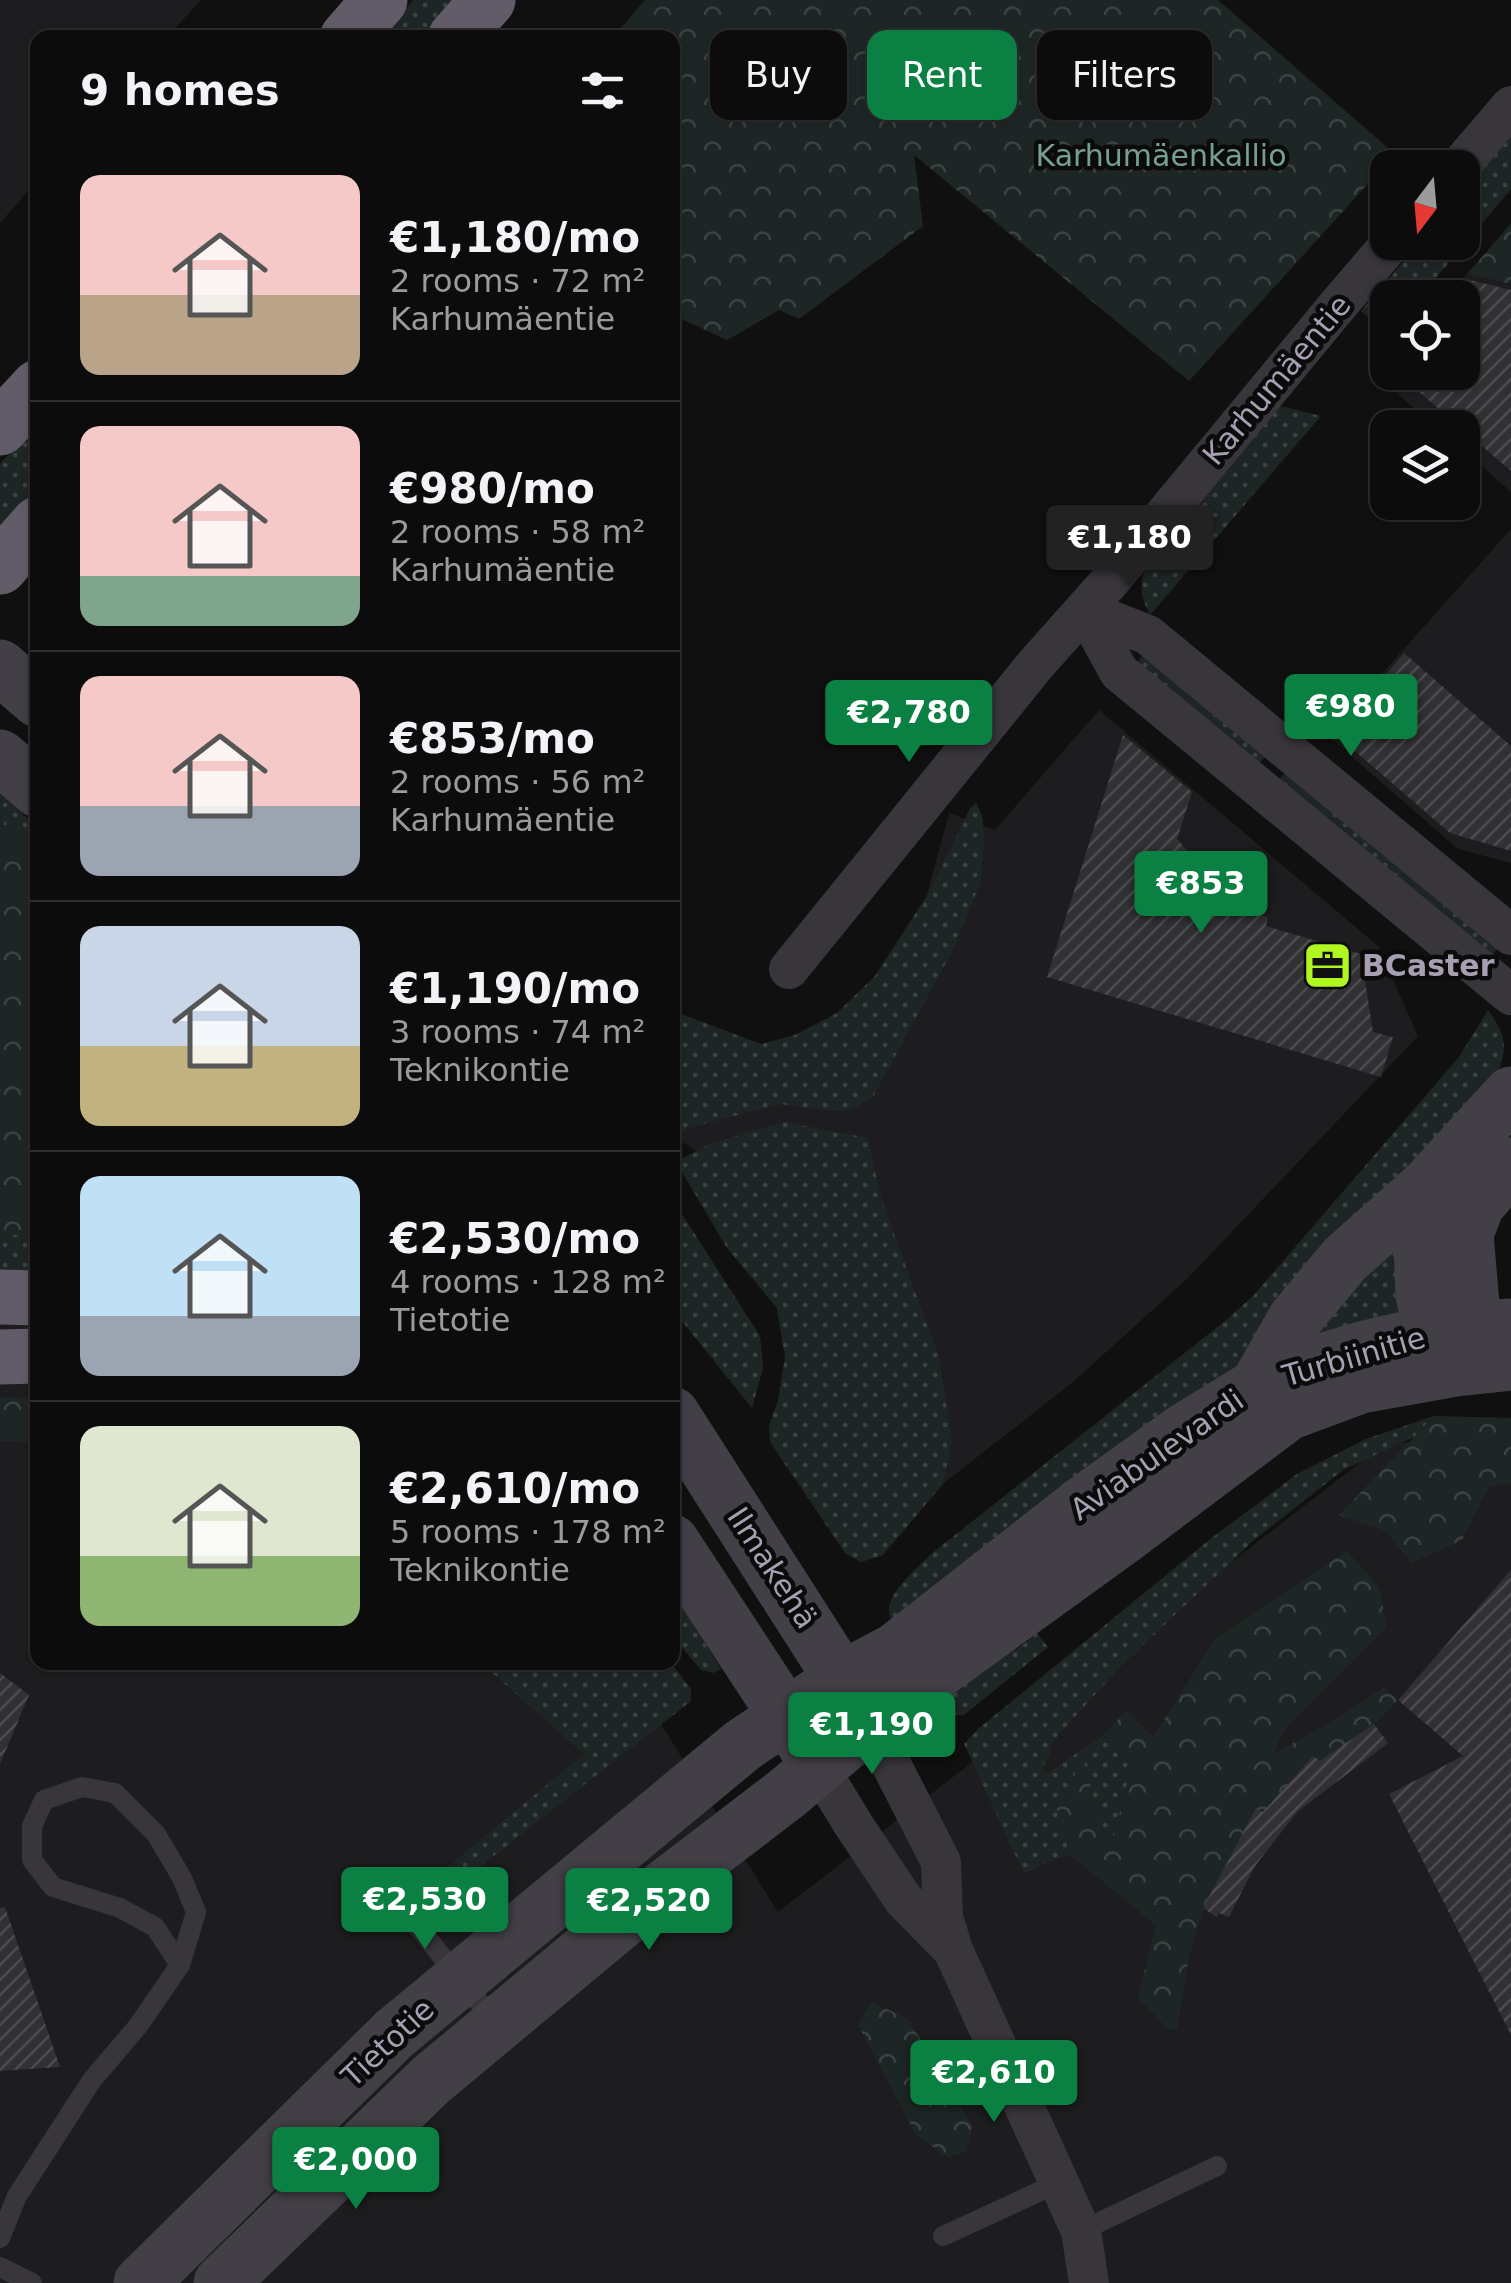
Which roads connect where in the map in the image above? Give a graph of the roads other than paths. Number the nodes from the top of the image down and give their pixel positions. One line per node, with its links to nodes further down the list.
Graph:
1 (380, 0): 3 (highway)
2 (488, 0): 4 (highway)
3 (354, 30)
4 (463, 30)
5 (1511, 106): 6 (street)
6 (1473, 150)
7 (1377, 260): 14 (street, Karhumäentie)
8 (30, 390): 10 (highway)
9 (30, 394): 11 (highway)
10 (0, 409)
11 (0, 428)
12 (30, 533): 13 (highway)
13 (0, 568)
14 (1086, 610): 17 (street); 18 (street, Karhumäentie); 19 (street)
15 (0, 667): 16 (main road)
16 (30, 693)
17 (1511, 935)
18 (789, 969)
19 (1511, 995)
20 (1511, 1094): 22 (main road, Aviabulevardi)
21 (1511, 1165): 25 (main road)
22 (1428, 1186): 25 (main road); 28 (main road, Aviabulevardi)
23 (0, 1297): 24 (highway)
24 (30, 1298)
25 (1477, 1344): 28 (main road, Turbiinitie); 31 (main road, Aviabulevardi)
26 (30, 1356): 27 (highway)
27 (0, 1357)
28 (1257, 1386): 31 (main road, Aviabulevardi)
29 (680, 1426): 31 (main road, Ilmakehä)
30 (680, 1554): 32 (main road)
31 (856, 1701): 32 (main road, Tietotie); 33 (main road, Tietotie); 35 (street)
32 (787, 1716): 33 (main road); 37 (main road, Tietotie)
33 (819, 1768): 35 (street); 38 (main road, Tietotie)
34 (384, 1885): 37 (lane)
35 (953, 1950): 40 (street)
36 (180, 1965): 36 (lane); 43 (lane)
37 (459, 1979): 38 (lane); 46 (main road, Tietotie)
38 (498, 2024): 47 (main road, Tietotie)
39 (1217, 2166): 41 (lane)
40 (1058, 2183): 41 (street); 42 (lane)
41 (1081, 2231): 48 (street)
42 (943, 2236)
43 (0, 2238)
44 (0, 2267): 45 (lane)
45 (32, 2283)
46 (141, 2283)
47 (222, 2283)
48 (1089, 2283)

